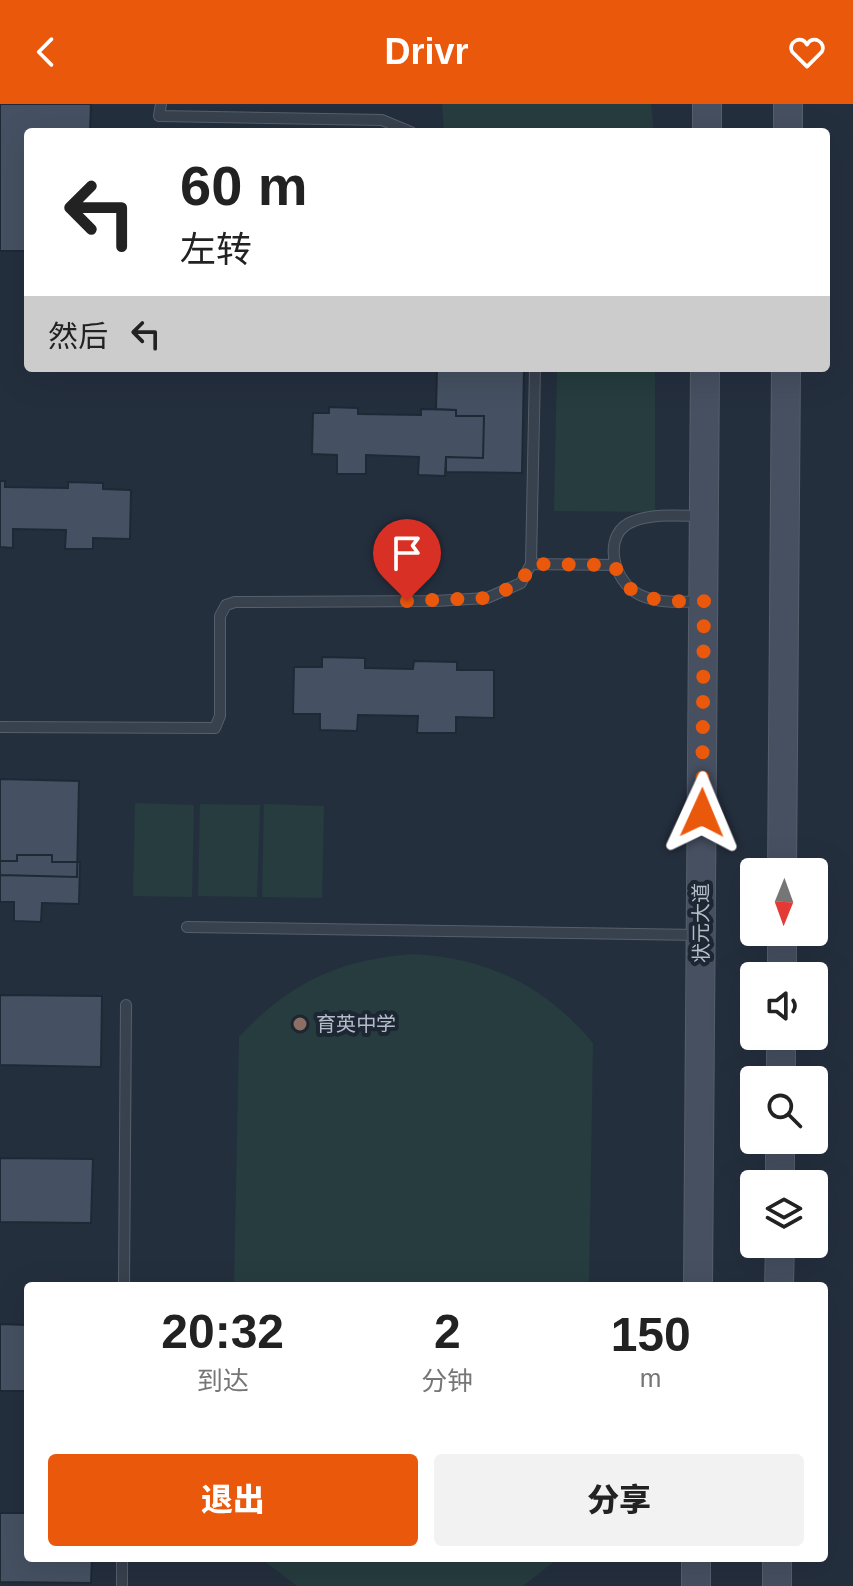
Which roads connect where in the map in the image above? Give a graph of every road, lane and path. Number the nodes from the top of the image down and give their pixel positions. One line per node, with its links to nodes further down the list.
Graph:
1 (161, 104): 4 (lane)
2 (707, 104): 5 (main road)
3 (788, 104): 6 (main road)
4 (405, 128)
5 (707, 128)
6 (788, 128)
7 (535, 372): 11 (lane)
8 (705, 372): 10 (main road, 状元大道)
9 (786, 372): 15 (main road)
10 (704, 516): 12 (lane); 13 (main road, 状元大道)
11 (531, 564): 12 (lane); 14 (lane)
12 (615, 565): 13 (lane)
13 (704, 601): 17 (main road, 状元大道)
14 (0, 727)
15 (782, 858)
16 (187, 927): 17 (lane)
17 (701, 935): 21 (main road, 状元大道)
18 (126, 1005): 20 (lane)
19 (780, 1258): 22 (main road)
20 (124, 1282)
21 (698, 1282)
22 (779, 1282)
23 (122, 1562): 26 (lane)
24 (696, 1562): 27 (main road)
25 (777, 1562): 28 (main road)
26 (122, 1586)
27 (696, 1586)
28 (777, 1586)

